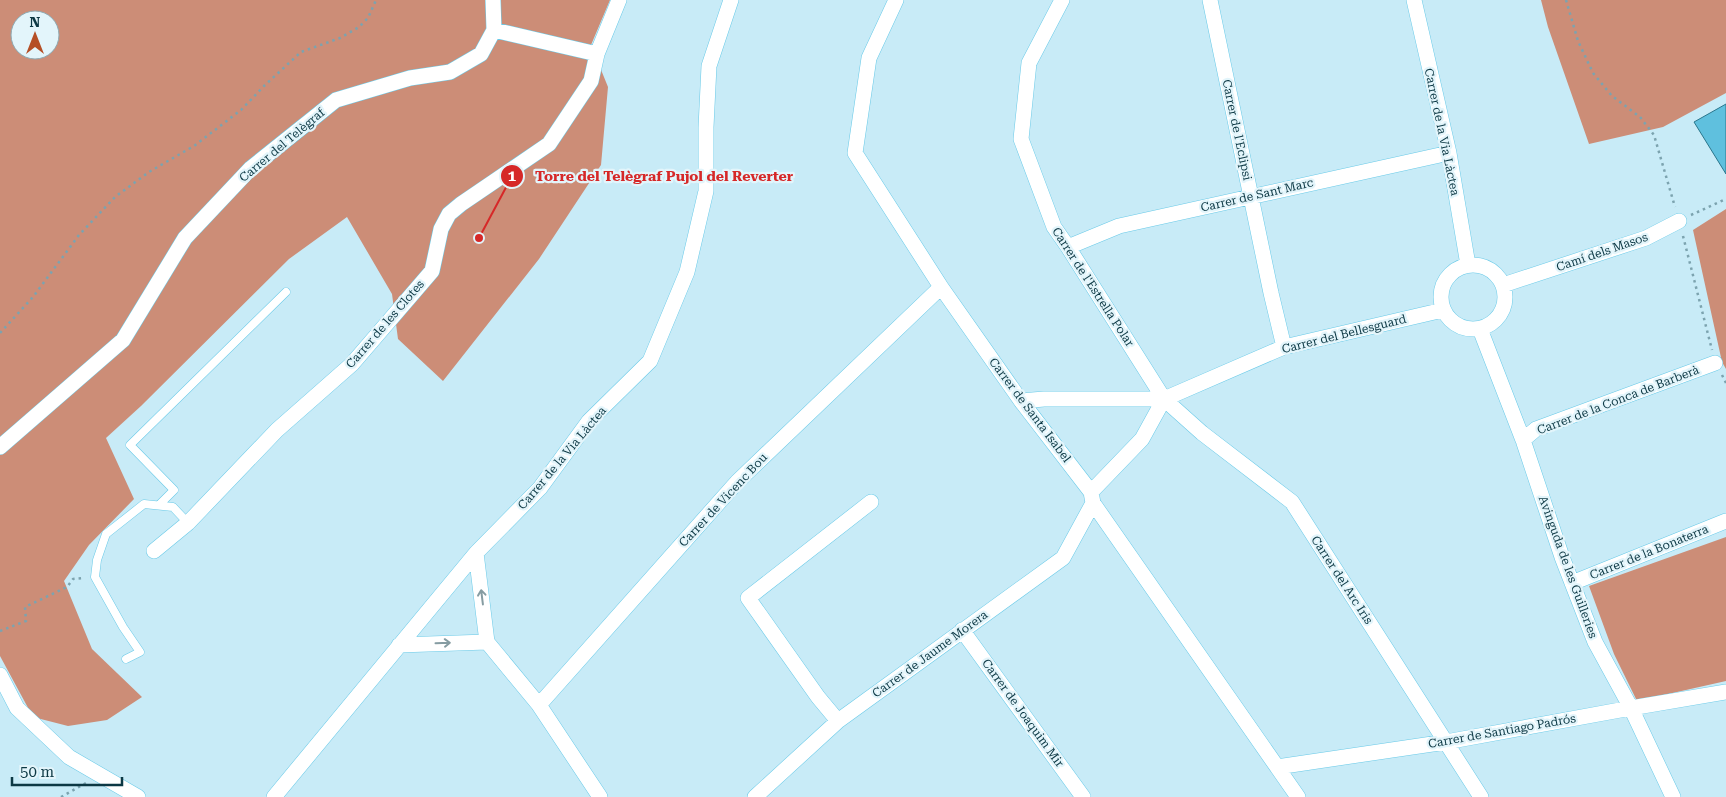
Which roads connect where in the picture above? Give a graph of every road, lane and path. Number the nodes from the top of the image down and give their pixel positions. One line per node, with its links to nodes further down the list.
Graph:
1 (376, 0): 23 (path)
2 (493, 0): 10 (street)
3 (619, 0): 11 (street, Carrer de les Clotes)
4 (731, 0): 37 (street, Carrer de la Via Làctea)
5 (896, 0): 19 (street, Carrer de Santa Isabel)
6 (1062, 0): 16 (street, Carrer de l'Estrella Polar)
7 (1210, 0): 13 (street, Carrer de l'Eclipsi)
8 (1414, 0): 12 (street, Carrer de la Via Làctea)
9 (1566, 0): 15 (path)
10 (494, 30): 11 (street); 30 (street, Carrer del Telègraf)
11 (597, 54): 35 (street, Carrer de les Clotes)
12 (1449, 153): 13 (street, Carrer de Sant Marc); 17 (street, Carrer de la Via Làctea)
13 (1252, 196): 16 (street, Carrer de Sant Marc); 24 (street, Carrer de l'Eclipsi)
14 (1726, 199): 15 (path)
15 (1679, 221): 18 (street, Camí dels Masos); 25 (path)
16 (1068, 247): 27 (street, Carrer de l'Estrella Polar)
17 (1468, 265): 18 (street); 21 (street)
18 (1503, 285): 22 (street)
19 (941, 287): 28 (street, Carrer de Santa Isabel); 47 (street, Carrer de Vicenc Bou)
20 (286, 292): 33 (lane)
21 (1443, 310): 22 (street); 24 (street, Carrer del Bellesguard)
22 (1480, 329): 29 (street, Avinguda de les Guilleries)
23 (0, 333)
24 (1284, 348): 27 (street, Carrer del Bellesguard)
25 (1715, 363): 26 (path); 29 (street, Carrer de la Conca de Barberà)
26 (1726, 383)
27 (1164, 399): 28 (street, Carrer del Bellesguard); 31 (street); 50 (street, Carrer del Arc Iris)
28 (1021, 401): 31 (street, Carrer de Santa Isabel)
29 (1523, 440): 39 (street, Avinguda de les Guilleries)
30 (0, 446)
31 (1092, 498): 40 (street, Carrer de Jaume Morera); 51 (street, Carrer de Santa Isabel)
32 (872, 502): 49 (street)
33 (159, 506): 35 (lane); 38 (lane)
34 (1726, 521): 39 (street, Carrer de la Bonaterra)
35 (188, 523): 36 (street, Carrer de les Clotes)
36 (154, 551)
37 (476, 553): 42 (street, one-way to 37); 43 (street, Carrer de la Via Làctea)
38 (94, 577): 41 (path); 44 (lane)
39 (1572, 583): 48 (street, Avinguda de les Guilleries)
40 (962, 630): 49 (street, Carrer de Jaume Morera); 58 (street, Carrer de Joaquim Mir)
41 (0, 631)
42 (487, 642): 43 (street, one-way to 42); 47 (street)
43 (399, 644): 55 (street, Carrer de la Via Làctea)
44 (126, 659)
45 (0, 675): 52 (street)
46 (1726, 692): 48 (street, Carrer de Santiago Padrós)
47 (540, 705): 56 (street)
48 (1630, 708): 50 (street, Carrer de Santiago Padrós); 61 (street, Avinguda de les Guilleries)
49 (838, 721): 57 (street, Carrer de Jaume Morera)
50 (1446, 742): 51 (street, Carrer de Santiago Padrós); 60 (street, Carrer del Arc Iris)
51 (1277, 767): 59 (street, Carrer de Santa Isabel)
52 (100, 775): 53 (path); 54 (street)
53 (61, 797)
54 (138, 797)
55 (274, 797)
56 (600, 797)
57 (755, 797)
58 (1084, 797)
59 (1298, 797)
60 (1481, 797)
61 (1673, 797)

